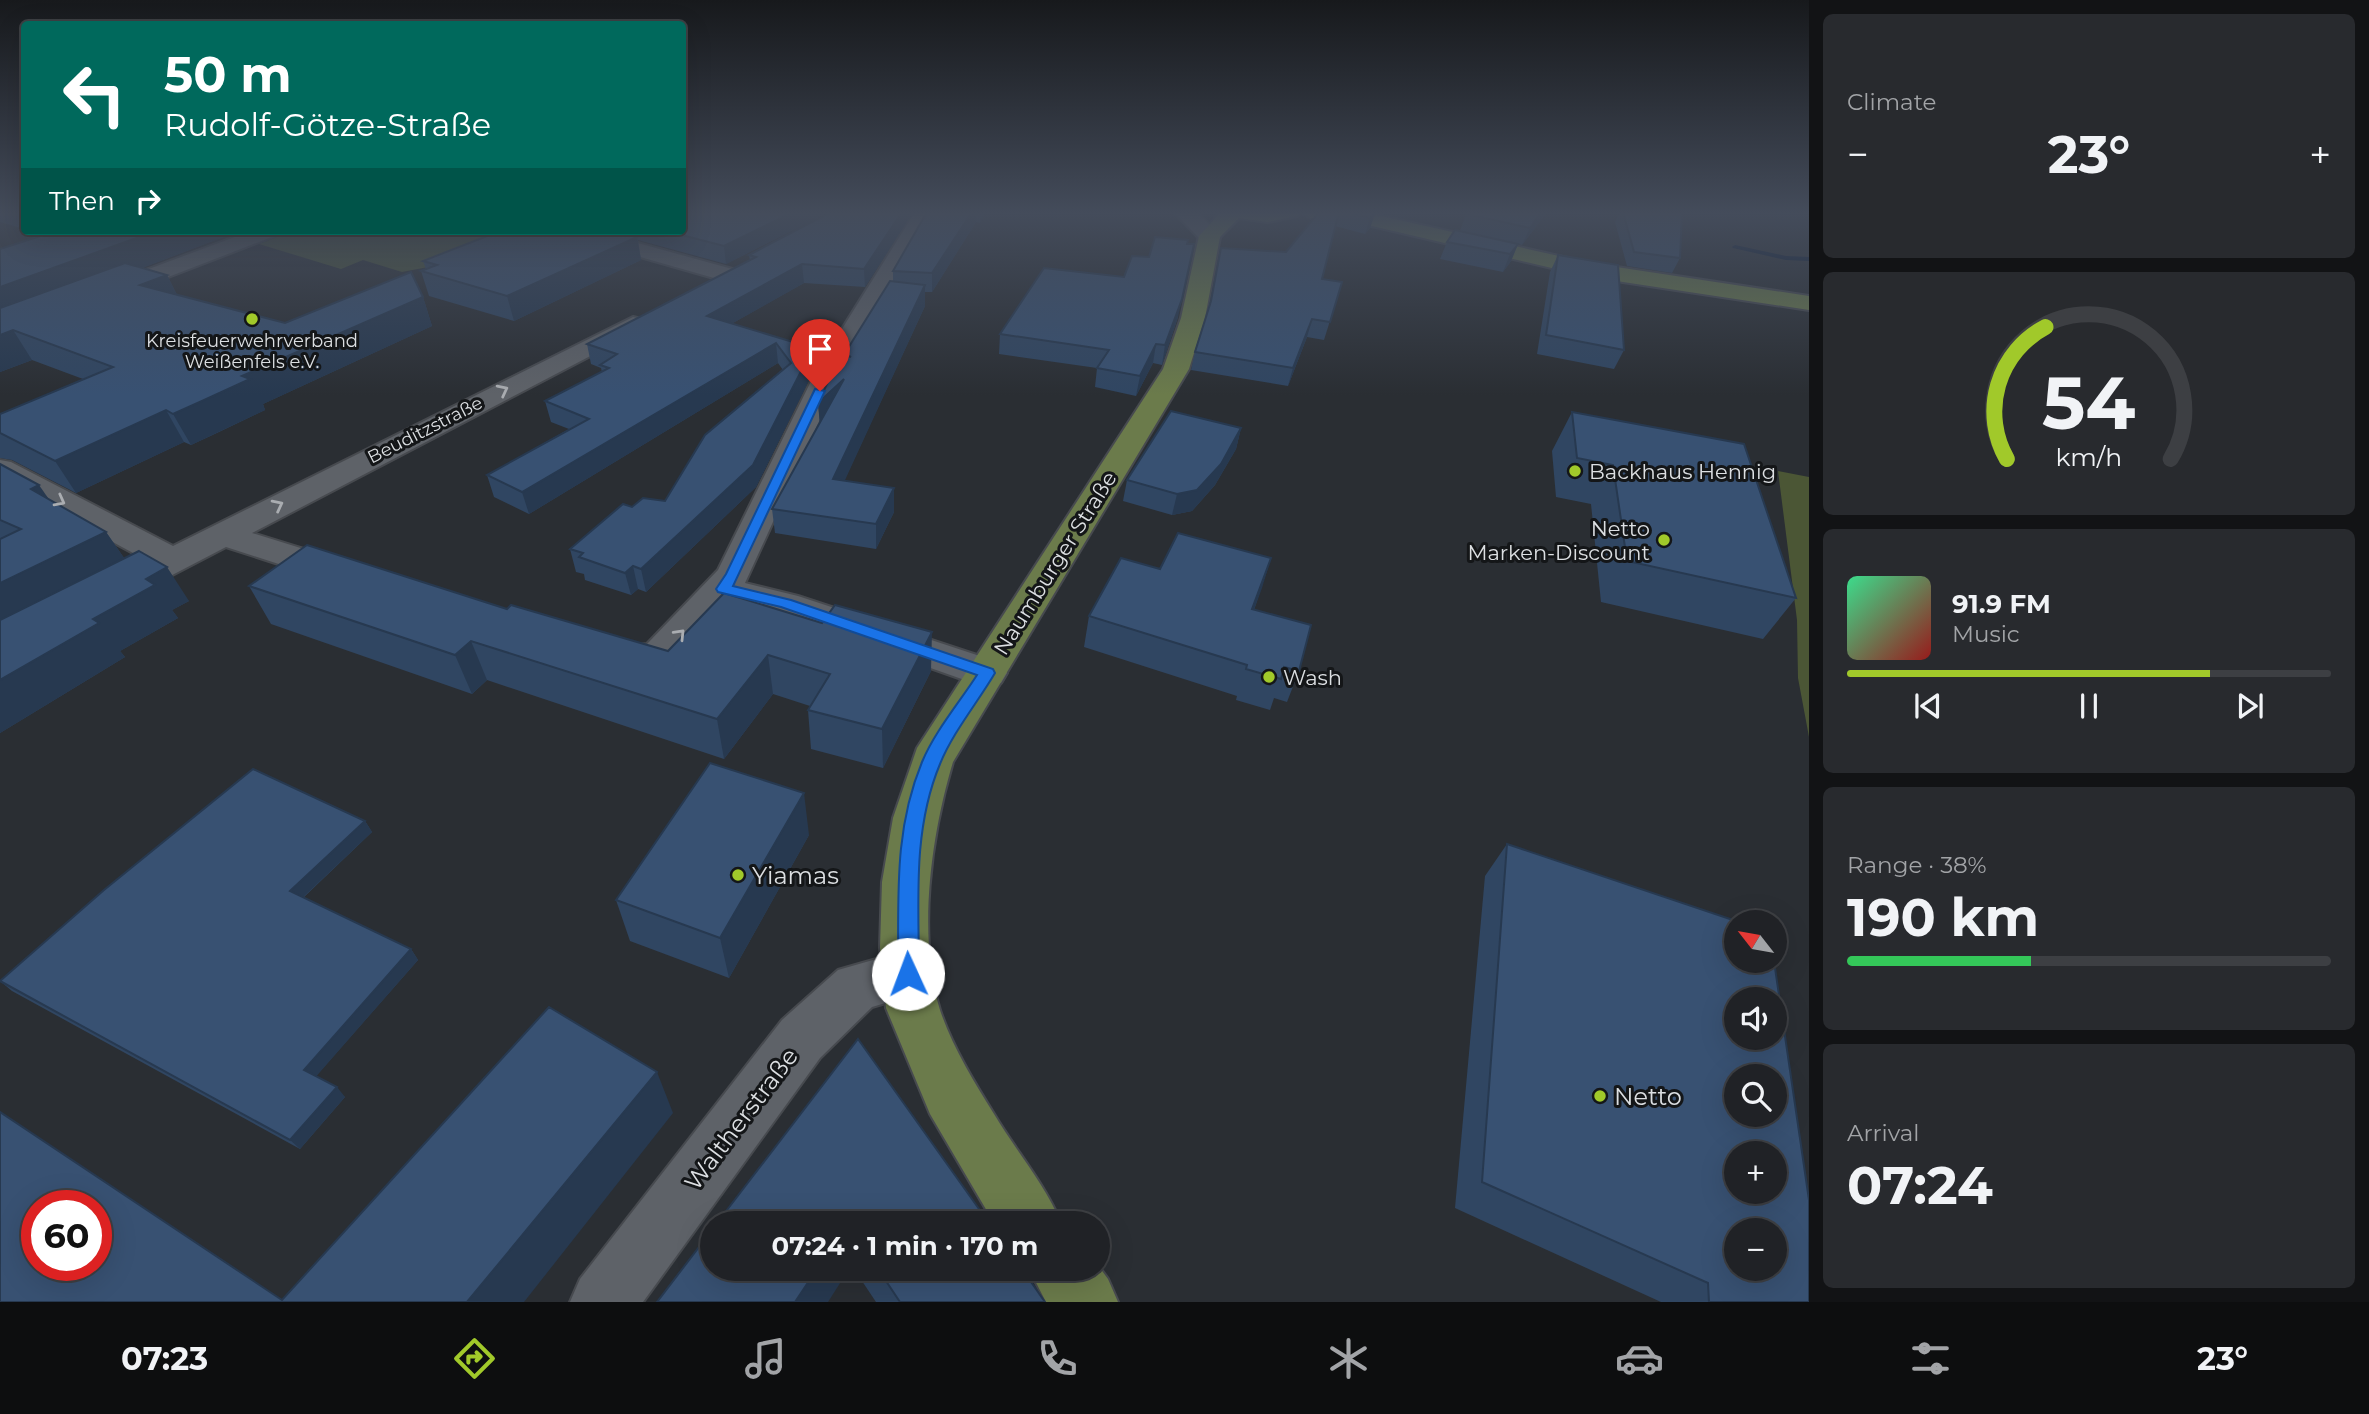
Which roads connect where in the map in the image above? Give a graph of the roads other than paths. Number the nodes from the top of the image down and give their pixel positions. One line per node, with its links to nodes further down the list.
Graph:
1 (159, 273): 7 (street)
2 (732, 273): 6 (street)
3 (888, 273): 14 (street)
4 (1202, 273): 17 (main road, Naumburger Straße)
5 (1608, 273): 8 (main road)
6 (691, 294)
7 (90, 299)
8 (1809, 303)
9 (654, 313): 11 (street, Beuditzstraße, one-way to 9)
10 (0, 469): 12 (street, one-way to 12)
11 (224, 533): 12 (street, Beuditzstraße); 13 (street)
12 (172, 561): 15 (street, Beuditzstraße)
13 (365, 580)
14 (723, 589): 16 (street, one-way to 14); 17 (street)
15 (98, 598)
16 (588, 648)
17 (987, 673): 18 (main road, Naumburger Straße)
18 (908, 974): 19 (main road, Naumburger Straße); 21 (street, Waltherstraße)
19 (1021, 1211)
20 (1070, 1281): 22 (main road)
21 (603, 1302)
22 (1085, 1302)

